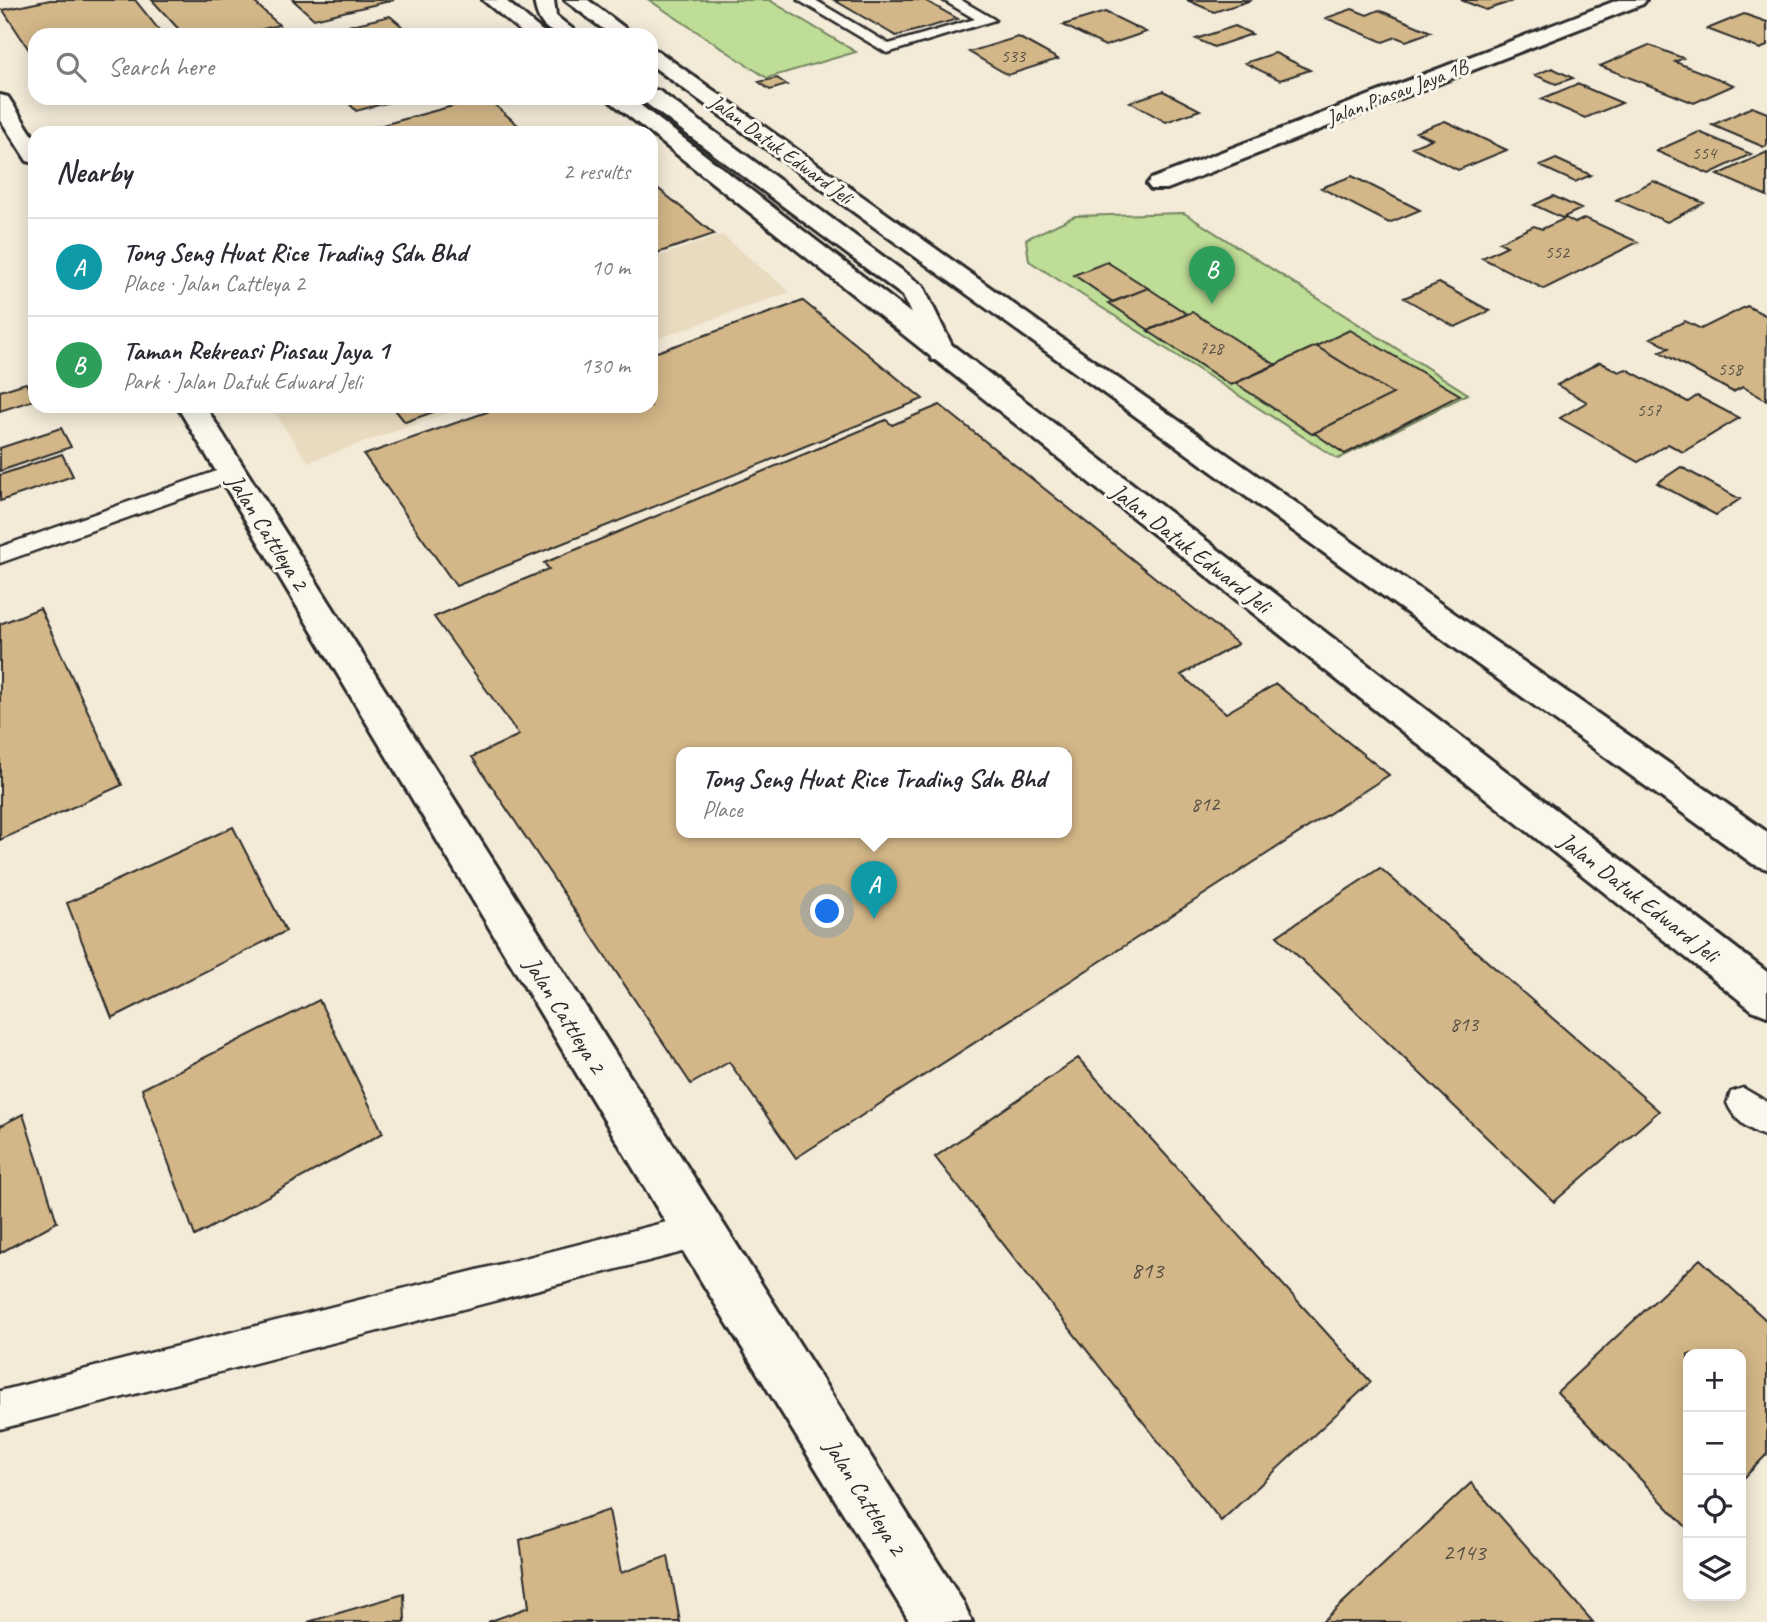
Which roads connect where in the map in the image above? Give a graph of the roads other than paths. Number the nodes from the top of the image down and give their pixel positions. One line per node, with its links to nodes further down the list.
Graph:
1 (492, 0): 7 (street)
2 (544, 0): 8 (street)
3 (575, 0): 9 (street)
4 (805, 0): 5 (lane)
5 (950, 0)
6 (1636, 0): 17 (street, Jalan Piasau Jaya 1B)
7 (528, 28)
8 (561, 28)
9 (614, 28)
10 (658, 60): 22 (street, Jalan Datuk Edward Jeli)
11 (658, 101): 18 (street)
12 (0, 102): 16 (street)
13 (626, 105): 14 (street, Jalan Datuk Edward Jeli)
14 (653, 126)
15 (658, 130): 18 (street, Jalan Datuk Edward Jeli)
16 (28, 145)
17 (1159, 184)
18 (942, 354): 23 (street, Jalan Datuk Edward Jeli)
19 (195, 413): 20 (street, Jalan Cattleya 2)
20 (231, 474): 21 (lane); 24 (street, Jalan Cattleya 2)
21 (0, 555)
22 (1767, 853)
23 (1767, 997)
24 (698, 1231): 25 (lane); 26 (street, Jalan Cattleya 2)
25 (0, 1410)
26 (943, 1622)

